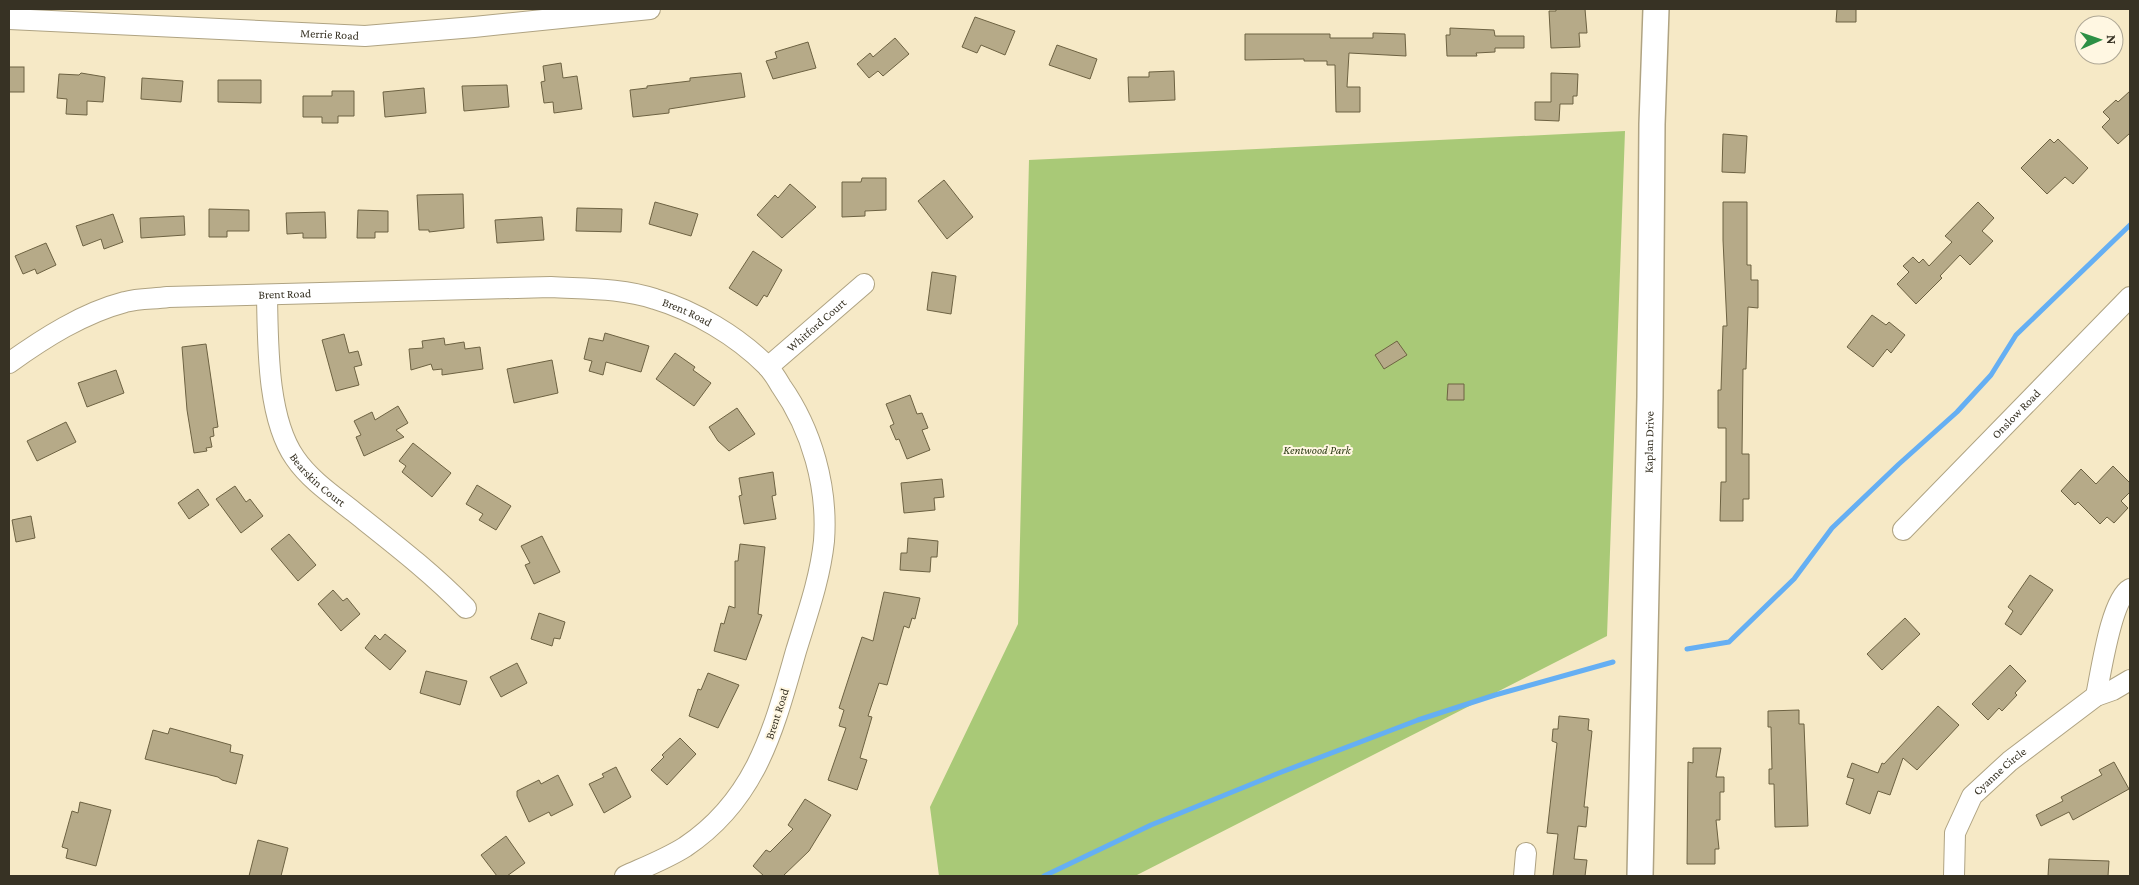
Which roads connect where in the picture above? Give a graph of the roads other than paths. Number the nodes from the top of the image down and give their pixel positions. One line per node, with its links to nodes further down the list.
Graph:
1 (650, 9): 3 (street, Merrie Road)
2 (1656, 9): 18 (street, Kaplan Drive)
3 (473, 18): 4 (street, Merrie Road)
4 (9, 19)
5 (864, 284): 9 (street, Whitford Court)
6 (267, 296): 8 (street, Brent Road); 9 (street, Brent Road); 12 (street, Bearskin Court)
7 (2129, 301): 10 (street, Onslow Road)
8 (9, 363)
9 (768, 366): 16 (street, Brent Road)
10 (1903, 530)
11 (2130, 589): 14 (street)
12 (466, 608)
13 (2130, 680): 14 (street, Cyanne Circle)
14 (2096, 696): 19 (street, Cyanne Circle)
15 (1526, 853): 17 (street)
16 (625, 876)
17 (1524, 876)
18 (1640, 876)
19 (1954, 876)

